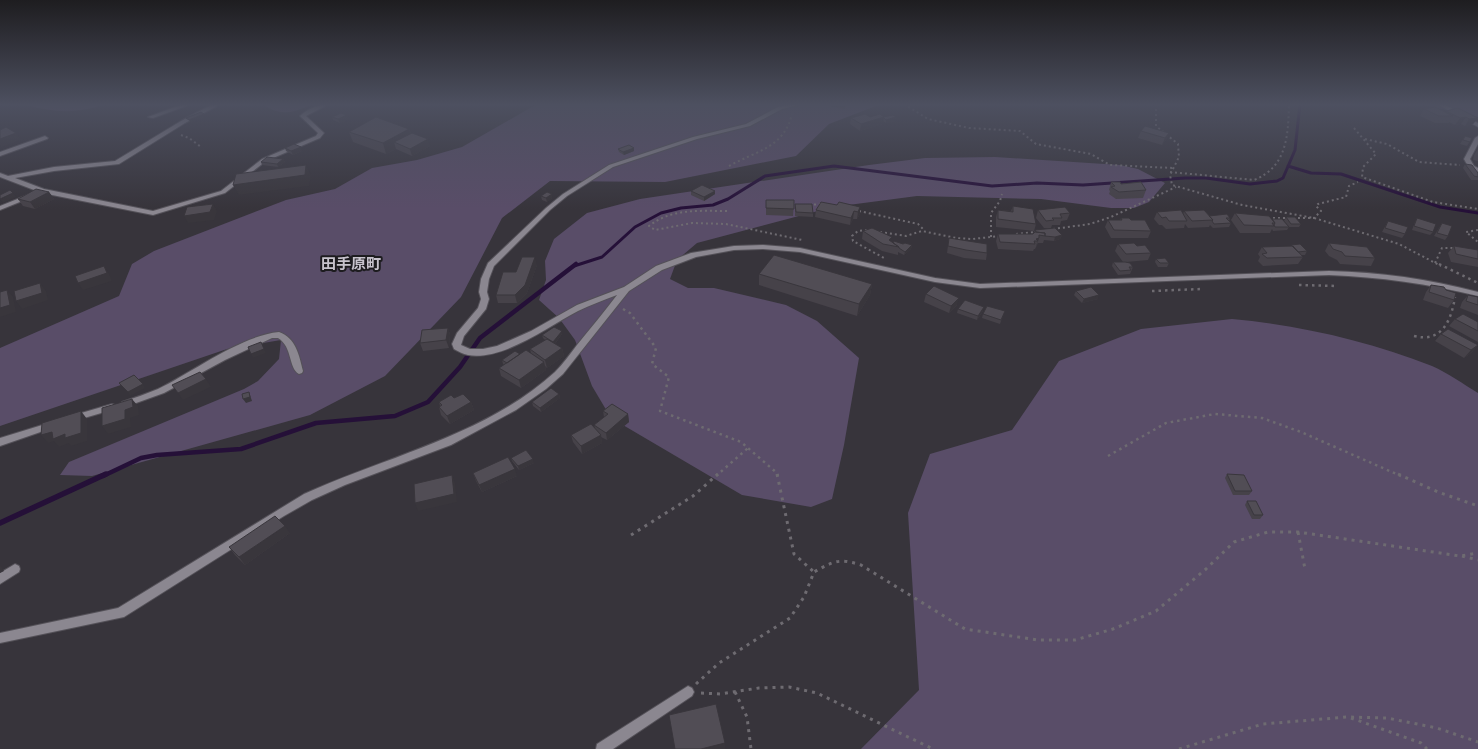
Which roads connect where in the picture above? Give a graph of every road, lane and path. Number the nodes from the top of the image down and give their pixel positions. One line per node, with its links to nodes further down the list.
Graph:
1 (42, 139): 11 (street)
2 (154, 139): 16 (street)
3 (313, 139): 19 (street)
4 (696, 139): 43 (street)
5 (781, 139): 12 (path)
6 (1030, 139): 13 (path)
7 (1172, 139): 13 (path)
8 (1286, 139): 15 (path)
9 (1364, 139): 14 (path); 25 (path)
10 (1478, 139): 14 (street)
11 (0, 154)
12 (729, 166)
13 (1173, 168): 15 (path)
14 (1477, 170)
15 (1170, 174): 18 (path)
16 (3, 176): 19 (street)
17 (1358, 182): 28 (path)
18 (1176, 188): 28 (path); 29 (path)
19 (42, 191): 23 (street)
20 (1002, 194): 33 (path)
21 (826, 204): 22 (path)
22 (805, 205)
23 (0, 208)
24 (852, 209): 32 (path)
25 (1478, 209)
26 (727, 211): 34 (path)
27 (1260, 217): 28 (path)
28 (1314, 218): 38 (path)
29 (1051, 229)
30 (1478, 230): 35 (path)
31 (1042, 231): 33 (path)
32 (922, 232): 33 (path); 37 (path)
33 (990, 237)
34 (810, 241)
35 (1478, 242)
36 (1458, 249): 38 (path)
37 (867, 254)
38 (1436, 263): 39 (path)
39 (1478, 283)
40 (1290, 285): 41 (path)
41 (1338, 286)
42 (1455, 288): 43 (street); 44 (street); 46 (path)
43 (626, 289): 45 (street)
44 (1478, 294)
45 (614, 303): 51 (path); 63 (street)
46 (1440, 332): 47 (path); 48 (path)
47 (1414, 336)
48 (1447, 336)
49 (299, 371): 50 (street)
50 (0, 442)
51 (748, 448): 55 (path); 61 (path)
52 (1108, 456): 53 (path)
53 (1478, 506)
54 (1298, 532): 57 (path); 60 (path); 61 (path)
55 (632, 535)
56 (1478, 553): 57 (path)
57 (1460, 556): 58 (path)
58 (1478, 560)
59 (16, 569): 62 (street)
60 (1305, 569)
61 (814, 572): 64 (path)
62 (0, 579)
63 (0, 638)
64 (688, 692): 65 (path); 68 (street)
65 (734, 692): 69 (path); 70 (path)
66 (1347, 717): 67 (path); 71 (path); 72 (path)
67 (1478, 742)
68 (602, 749)
69 (751, 749)
70 (933, 749)
71 (1179, 749)
72 (1427, 749)

